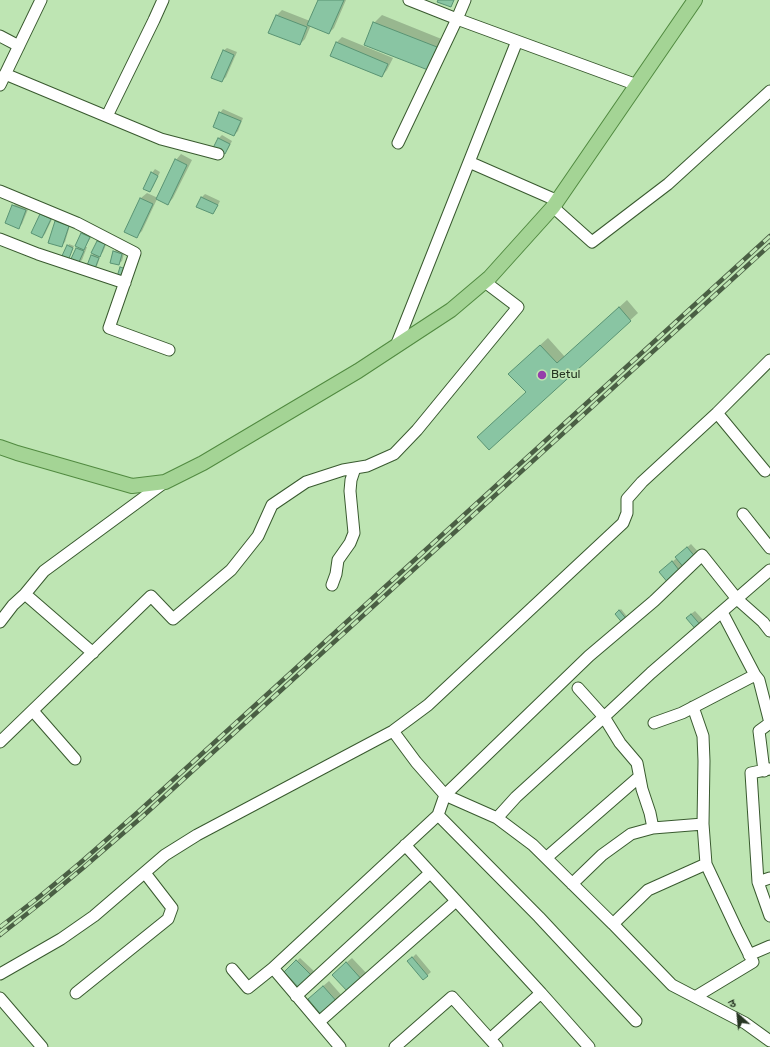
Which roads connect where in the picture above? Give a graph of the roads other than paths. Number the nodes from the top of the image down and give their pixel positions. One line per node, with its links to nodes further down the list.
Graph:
1 (41, 0): 9 (street)
2 (163, 0): 14 (street)
3 (409, 0): 6 (street)
4 (465, 0): 6 (street)
5 (695, 0): 12 (main road)
6 (457, 19): 8 (street); 15 (street)
7 (0, 36): 9 (street)
8 (517, 41): 12 (street); 17 (street)
9 (19, 46): 10 (street)
10 (5, 74): 11 (street); 14 (street)
11 (0, 85)
12 (637, 85): 19 (main road)
13 (770, 91): 19 (street)
14 (107, 116): 16 (street)
15 (398, 143)
16 (218, 154)
17 (469, 162): 19 (street); 23 (street)
18 (1, 193): 22 (street)
19 (555, 204): 21 (main road)
20 (0, 239): 22 (street)
21 (485, 282): 23 (main road); 28 (street)
22 (125, 283): 24 (street)
23 (396, 346): 30 (main road)
24 (169, 350)
25 (770, 360): 26 (street)
26 (717, 412): 29 (street); 47 (street)
27 (0, 447): 30 (main road)
28 (355, 468): 34 (street); 40 (street)
29 (768, 472)
30 (165, 482): 35 (street)
31 (743, 514): 32 (street)
32 (770, 548)
33 (770, 570): 36 (street)
34 (332, 585)
35 (25, 594): 38 (street); 40 (street)
36 (737, 599): 37 (street); 39 (street); 52 (street)
37 (722, 612): 41 (street); 45 (street)
38 (0, 622)
39 (770, 631)
40 (93, 653): 44 (street)
41 (755, 675): 43 (street); 50 (street)
42 (578, 688): 45 (street)
43 (693, 707): 46 (street); 55 (street)
44 (33, 711): 48 (street); 49 (street)
45 (604, 717): 51 (street); 54 (street)
46 (654, 723)
47 (393, 732): 52 (street); 60 (street)
48 (0, 742)
49 (75, 759)
50 (767, 770): 63 (street)
51 (640, 776): 56 (street); 58 (street)
52 (445, 795): 53 (street); 54 (street)
53 (438, 816): 57 (street); 78 (street)
54 (497, 818): 58 (street)
55 (703, 824): 56 (street); 59 (street)
56 (653, 828): 64 (street)
57 (405, 845): 61 (street); 70 (street)
58 (546, 858): 64 (street)
59 (706, 864): 67 (street); 69 (street)
60 (145, 873): 72 (street); 73 (street)
61 (430, 873): 65 (street); 75 (street)
62 (770, 878): 63 (street)
63 (758, 882): 66 (street)
64 (572, 884): 67 (street)
65 (456, 901): 74 (street); 79 (street)
66 (770, 916)
67 (613, 924): 76 (street)
68 (770, 946): 69 (street)
69 (749, 955): 76 (street)
70 (273, 968): 71 (street); 75 (street)
71 (232, 969)
72 (0, 974)
73 (76, 993)
74 (541, 993): 81 (street); 85 (street)
75 (296, 996): 79 (street)
76 (695, 997): 80 (street)
77 (0, 998): 83 (street)
78 (636, 1021)
79 (319, 1022): 84 (street)
80 (768, 1036)
81 (494, 1043): 82 (street)
82 (403, 1044)
83 (41, 1047)
84 (340, 1047)
85 (589, 1047)

